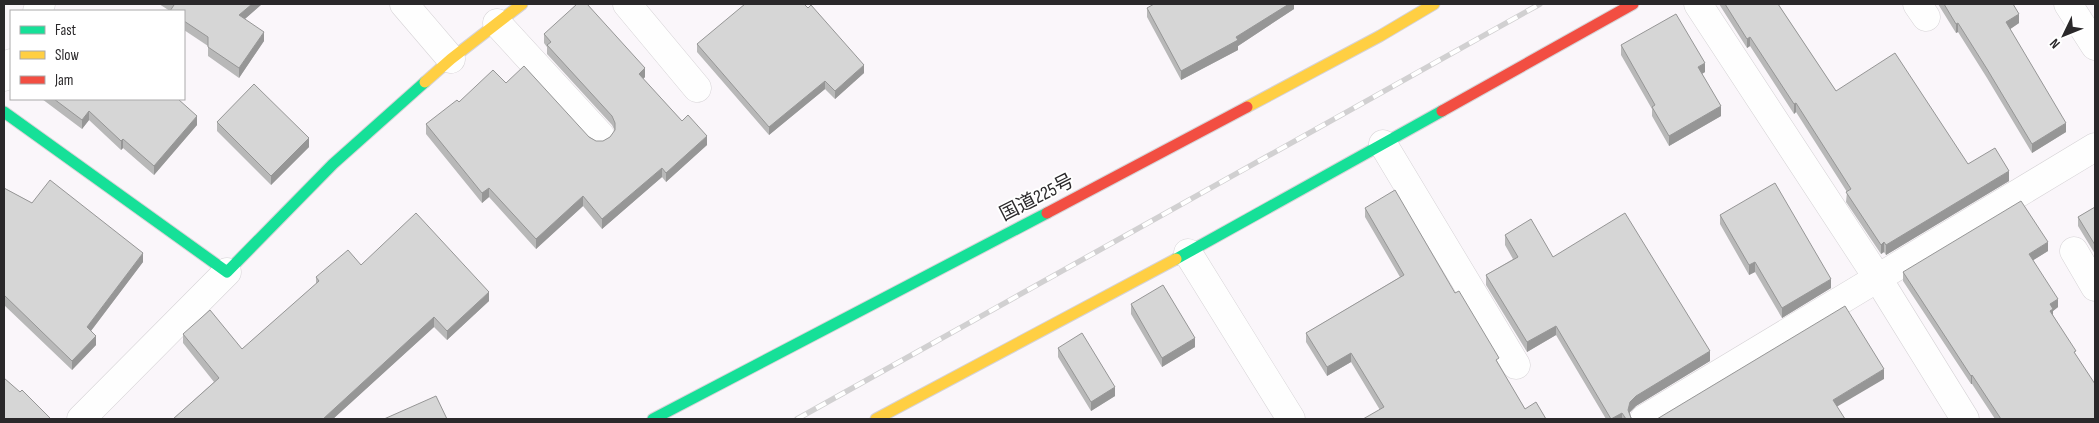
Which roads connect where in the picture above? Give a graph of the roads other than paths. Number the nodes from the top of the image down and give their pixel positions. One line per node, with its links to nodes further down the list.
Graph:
1 (404, 4): 10 (street)
2 (522, 4): 8 (main road)
3 (627, 4): 13 (street)
4 (1434, 4): 25 (main road, 国道225号)
5 (1633, 4): 16 (main road)
6 (1698, 4): 21 (street)
7 (2068, 4): 9 (street)
8 (498, 23): 10 (main road); 15 (street)
9 (2095, 46)
10 (451, 59): 20 (main road)
11 (10, 65): 12 (street)
12 (4, 77)
13 (697, 88)
14 (4, 112): 20 (main road)
15 (600, 135)
16 (1383, 144): 19 (main road); 23 (street)
17 (2095, 147): 21 (street)
18 (2074, 251): 22 (street)
19 (1188, 253): 26 (main road); 27 (street)
20 (227, 272): 24 (street)
21 (1878, 277): 28 (street); 29 (street)
22 (2095, 287)
23 (1516, 365)
24 (81, 419)
25 (653, 419)
26 (876, 419)
27 (1291, 419)
28 (1644, 419)
29 (1965, 419)

